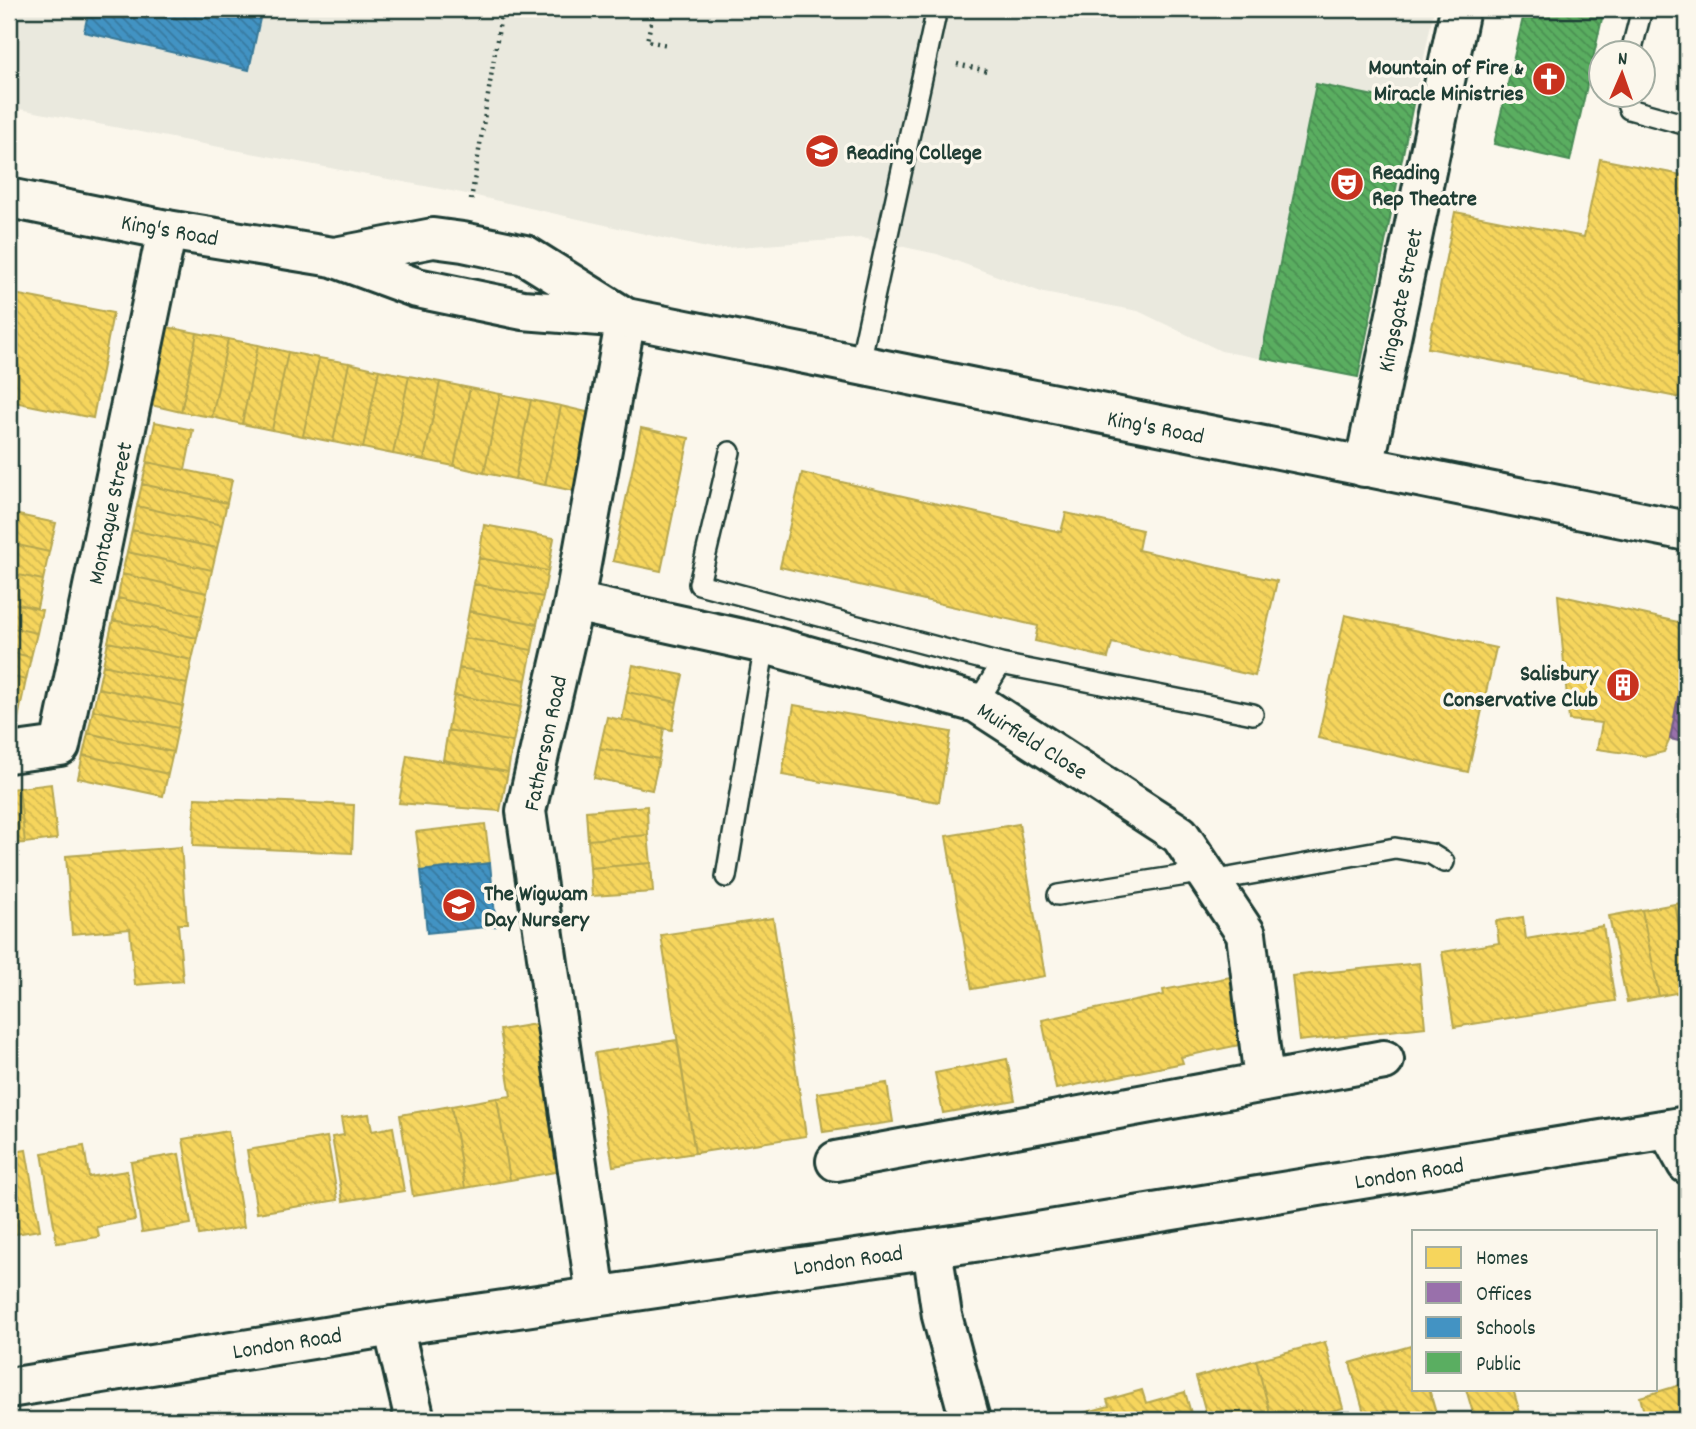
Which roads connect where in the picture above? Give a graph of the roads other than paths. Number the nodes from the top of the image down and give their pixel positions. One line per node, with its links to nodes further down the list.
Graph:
1 (937, 9): 11 (lane)
2 (1460, 9): 13 (street, Kingsgate Street)
3 (1642, 9): 4 (lane)
4 (1635, 38)
5 (1629, 108): 6 (lane)
6 (1687, 125)
7 (9, 198): 8 (street, King's Road)
8 (167, 230): 9 (street, King's Road); 20 (street, Montague Street)
9 (332, 257): 10 (street, King's Road); 10 (street, King's Road)
10 (626, 318): 11 (street, King's Road); 15 (street, Fatherson Road)
11 (859, 367): 13 (street, King's Road)
12 (730, 452): 17 (lane)
13 (1364, 467): 14 (street, King's Road)
14 (1687, 531)
15 (574, 602): 16 (street, Muirfield Close); 31 (street, Fatherson Road)
16 (765, 643): 18 (street, Muirfield Close); 23 (lane)
17 (1001, 664): 18 (lane); 19 (lane)
18 (977, 703): 22 (street, Muirfield Close)
19 (1252, 714)
20 (9, 753)
21 (1444, 862): 22 (lane)
22 (1209, 876): 24 (lane); 26 (street, Muirfield Close)
23 (726, 877)
24 (1058, 895)
25 (1384, 1060): 26 (street)
26 (1264, 1080): 28 (street)
27 (1677, 1128): 29 (street); 30 (street, London Road)
28 (836, 1161)
29 (1687, 1164)
30 (932, 1248): 31 (street, London Road); 35 (street)
31 (596, 1295): 32 (street, London Road)
32 (393, 1326): 33 (street, London Road); 34 (street)
33 (9, 1388)
34 (415, 1420)
35 (970, 1420)

